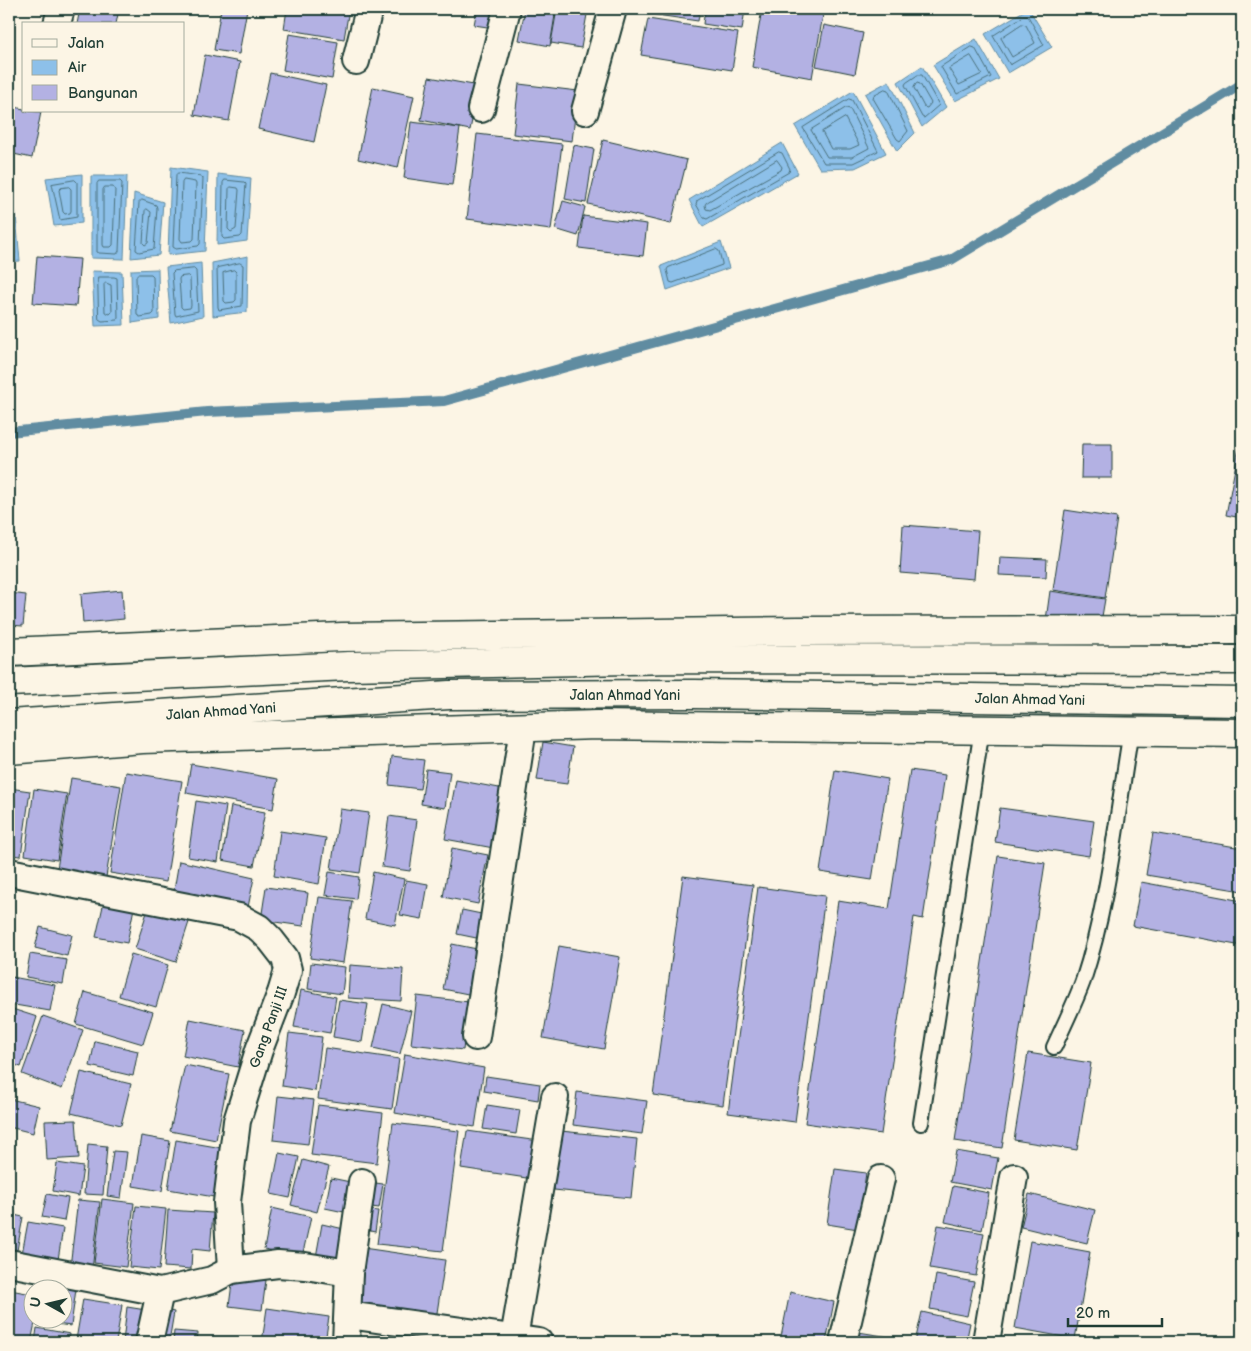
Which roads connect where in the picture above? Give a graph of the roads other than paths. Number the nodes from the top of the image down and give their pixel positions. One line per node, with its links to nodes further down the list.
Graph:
1 (61, 9): 5 (street)
2 (369, 9): 6 (street)
3 (506, 9): 7 (street)
4 (613, 9): 8 (street)
5 (58, 22)
6 (356, 61)
7 (481, 109)
8 (585, 111)
9 (1242, 630): 10 (main road)
10 (9, 652)
11 (1242, 660): 12 (main road)
12 (9, 682)
13 (1242, 702): 15 (main road, Jalan Ahmad Yani)
14 (9, 724): 15 (main road, Jalan Ahmad Yani)
15 (141, 728): 16 (main road); 20 (main road)
16 (523, 728): 17 (main road); 22 (street)
17 (982, 729): 18 (main road); 25 (lane)
18 (1132, 731): 19 (main road); 23 (lane)
19 (1242, 733)
20 (9, 750)
21 (9, 872): 30 (street, Gang Panji III)
22 (476, 1037)
23 (1054, 1047)
24 (555, 1097): 34 (street)
25 (921, 1123)
26 (1014, 1177): 39 (street)
27 (881, 1179): 38 (street)
28 (362, 1182): 31 (street)
29 (9, 1263): 32 (street)
30 (231, 1270): 31 (street); 32 (street)
31 (349, 1273): 33 (street)
32 (160, 1292): 35 (street)
33 (348, 1315): 34 (street); 36 (street)
34 (514, 1338): 37 (street)
35 (149, 1342)
36 (346, 1342)
37 (539, 1342)
38 (843, 1342)
39 (986, 1342)

